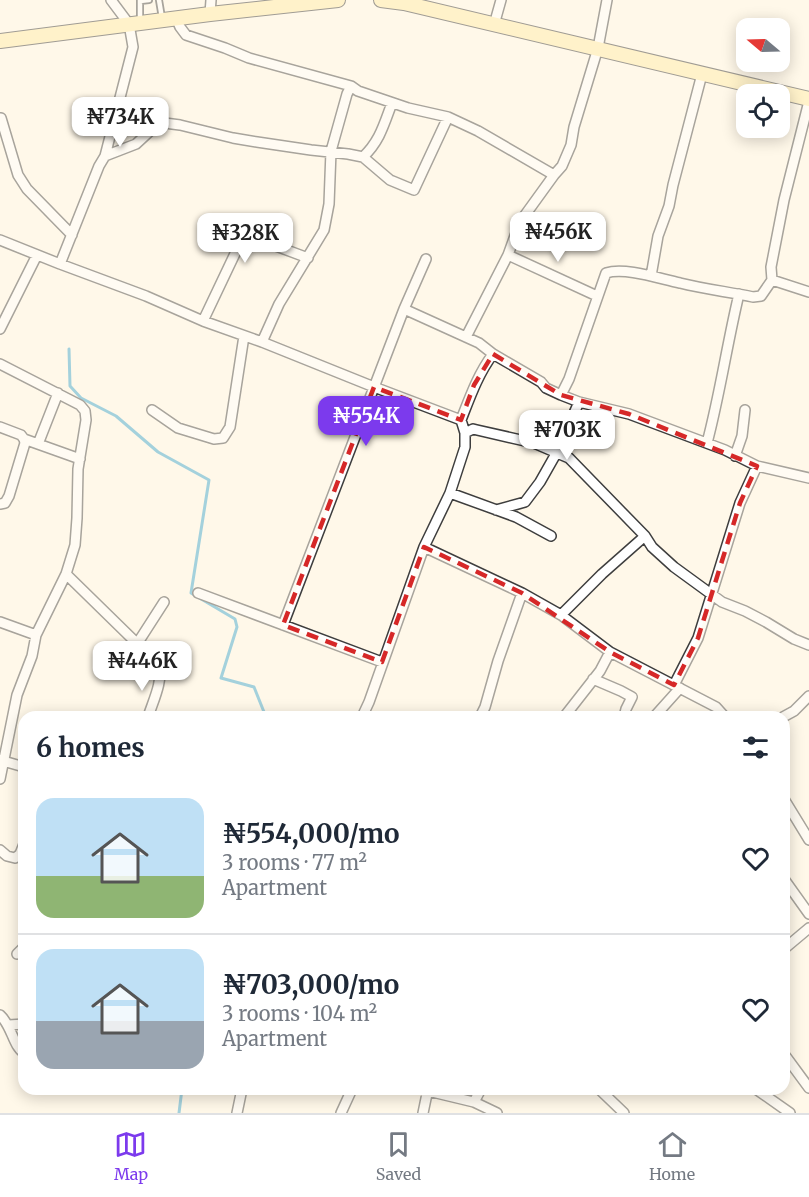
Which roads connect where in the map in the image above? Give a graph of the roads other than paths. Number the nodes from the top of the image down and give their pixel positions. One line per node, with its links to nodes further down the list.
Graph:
1 (111, 0): 12 (street)
2 (140, 0): 3 (lane); 12 (lane)
3 (150, 0)
4 (159, 0): 11 (lane)
5 (338, 0): 9 (main road)
6 (381, 0): 13 (main road)
7 (501, 0): 13 (street)
8 (607, 0): 15 (street)
9 (311, 1): 10 (main road)
10 (210, 7): 11 (main road)
11 (169, 19): 12 (main road); 17 (street)
12 (134, 23): 14 (main road); 23 (street)
13 (494, 25): 15 (main road)
14 (0, 41)
15 (598, 48): 16 (main road); 25 (street)
16 (702, 74): 18 (main road); 33 (street)
17 (351, 86): 19 (street); 22 (street)
18 (809, 100): 34 (street)
19 (392, 103): 20 (street); 24 (street)
20 (447, 117): 24 (street); 25 (street)
21 (1, 118): 26 (street)
22 (331, 151): 23 (street); 24 (street); 30 (street)
23 (105, 156): 26 (street)
24 (363, 157)
25 (554, 175): 29 (street)
26 (72, 235): 32 (street)
27 (0, 240): 28 (street)
28 (37, 255): 32 (street); 40 (street)
29 (508, 255): 37 (street); 42 (street)
30 (308, 258): 39 (street); 43 (street)
31 (426, 259): 38 (street)
32 (60, 264): 39 (street)
33 (651, 276): 36 (street); 37 (street)
34 (772, 280): 35 (street); 36 (street)
35 (809, 292)
36 (739, 294): 56 (street)
37 (597, 296): 48 (street)
38 (404, 309): 42 (street); 46 (street)
39 (203, 321): 41 (street)
40 (0, 329)
41 (244, 336): 43 (street); 50 (street)
42 (466, 337): 44 (street)
43 (262, 342): 46 (street)
44 (494, 354): 48 (street); 52 (street)
45 (0, 364): 47 (street)
46 (374, 387): 52 (street); 76 (street)
47 (58, 393): 57 (street); 60 (street)
48 (561, 395): 49 (street)
49 (579, 402): 56 (street); 58 (street)
50 (152, 410)
51 (745, 410): 59 (street)
52 (461, 420): 54 (street)
53 (0, 427): 55 (street)
54 (465, 433): 58 (street); 63 (street)
55 (24, 439): 57 (street); 64 (street)
56 (707, 443): 59 (street)
57 (38, 444): 60 (street)
58 (557, 452): 65 (street); 67 (street)
59 (735, 456): 61 (street)
60 (80, 459): 69 (street)
61 (757, 466): 62 (street); 72 (street)
62 (809, 478)
63 (450, 493): 65 (street); 68 (street)
64 (0, 504)
65 (496, 510): 66 (street)
66 (551, 536)
67 (645, 536): 72 (street); 74 (street)
68 (424, 547): 71 (street); 81 (street)
69 (66, 574): 77 (street); 78 (street)
70 (198, 593): 76 (street)
71 (522, 593): 74 (street); 87 (street)
72 (711, 593): 79 (street); 83 (street)
73 (164, 602): 78 (street)
74 (561, 615): 80 (street)
75 (0, 622): 77 (street)
76 (283, 625): 81 (street)
77 (36, 634): 93 (street)
78 (137, 644): 85 (street)
79 (809, 645)
80 (610, 652): 82 (street); 83 (street)
81 (382, 662): 86 (street)
82 (593, 679): 88 (street); 89 (street)
83 (677, 687): 90 (street); 91 (street)
84 (809, 696): 92 (street)
85 (149, 711)
86 (365, 711)
87 (483, 711)
88 (569, 711)
89 (626, 711)
90 (659, 711)
91 (713, 711)
92 (790, 713)
93 (2, 760): 94 (street); 95 (street)
94 (18, 765)
95 (0, 779)
96 (790, 809): 97 (street)
97 (809, 840)
98 (0, 850): 99 (street)
99 (18, 856)
100 (790, 887): 101 (street)
101 (809, 914)
102 (809, 928): 103 (street)
103 (790, 944)
104 (0, 1015): 106 (street)
105 (18, 1024): 106 (street)
106 (9, 1025): 107 (street)
107 (18, 1046)
108 (790, 1062): 109 (street)
109 (809, 1088)
110 (241, 1095): 118 (street)
111 (349, 1095): 119 (street)
112 (425, 1095): 120 (street)
113 (445, 1095): 117 (street)
114 (478, 1095): 117 (street)
115 (605, 1095): 122 (street)
116 (764, 1095): 123 (street)
117 (474, 1102): 121 (street)
118 (237, 1113)
119 (341, 1113)
120 (423, 1113)
121 (497, 1113)
122 (624, 1113)
123 (790, 1113)

